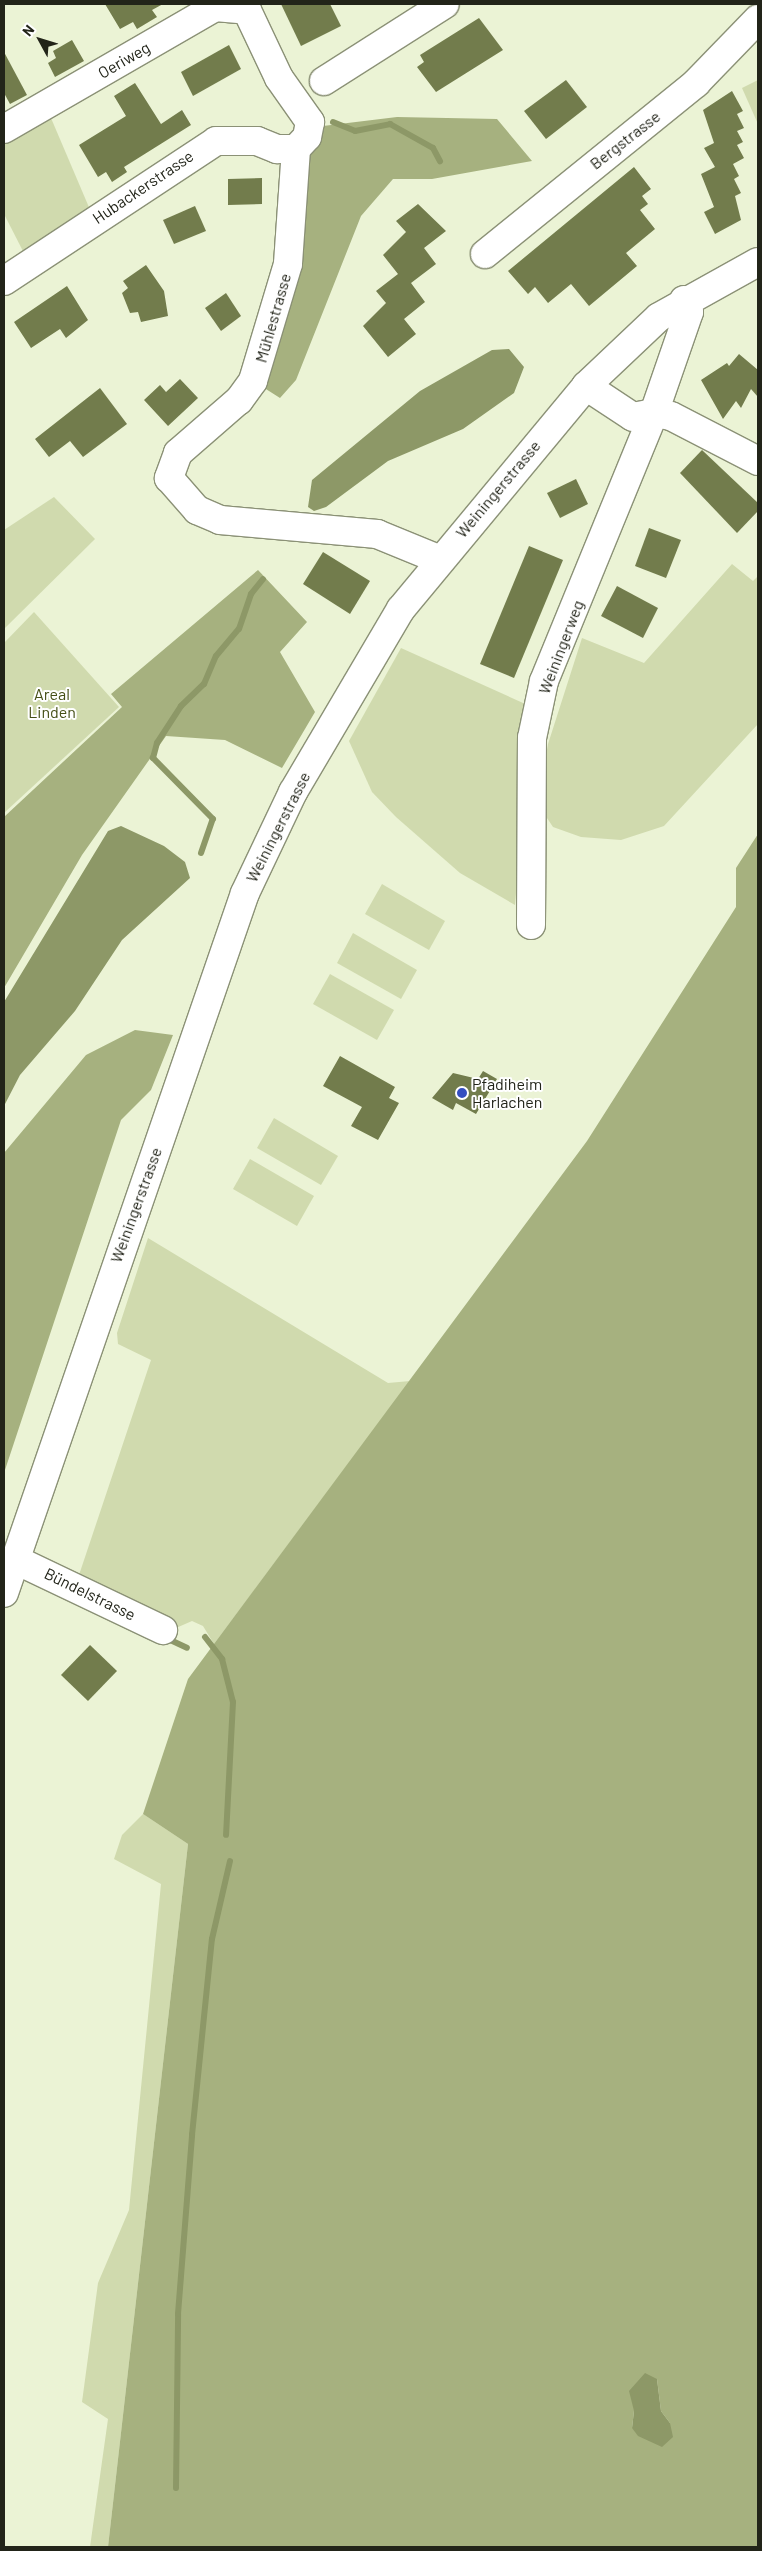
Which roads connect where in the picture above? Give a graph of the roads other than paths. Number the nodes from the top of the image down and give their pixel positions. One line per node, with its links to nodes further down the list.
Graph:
1 (445, 4): 4 (street)
2 (245, 7): 5 (street, Oeriweg); 6 (street, Mühlestrasse)
3 (758, 19): 7 (street, Bergstrasse)
4 (324, 81)
5 (4, 129)
6 (296, 149): 9 (street, Hubackerstrasse); 14 (street, Mühlestrasse)
7 (485, 254)
8 (758, 262): 10 (street, Weiningerstrasse)
9 (4, 282)
10 (684, 300): 11 (street, Weiningerstrasse); 12 (street, Weiningerweg)
11 (586, 386): 12 (street); 14 (street, Weiningerstrasse)
12 (654, 413): 13 (street); 15 (street, Weiningerweg)
13 (758, 461)
14 (438, 559): 16 (street, Weiningerstrasse)
15 (531, 925)
16 (16, 1560): 17 (street, Weiningerstrasse); 18 (street, Bündelstrasse)
17 (4, 1593)
18 (163, 1630)

